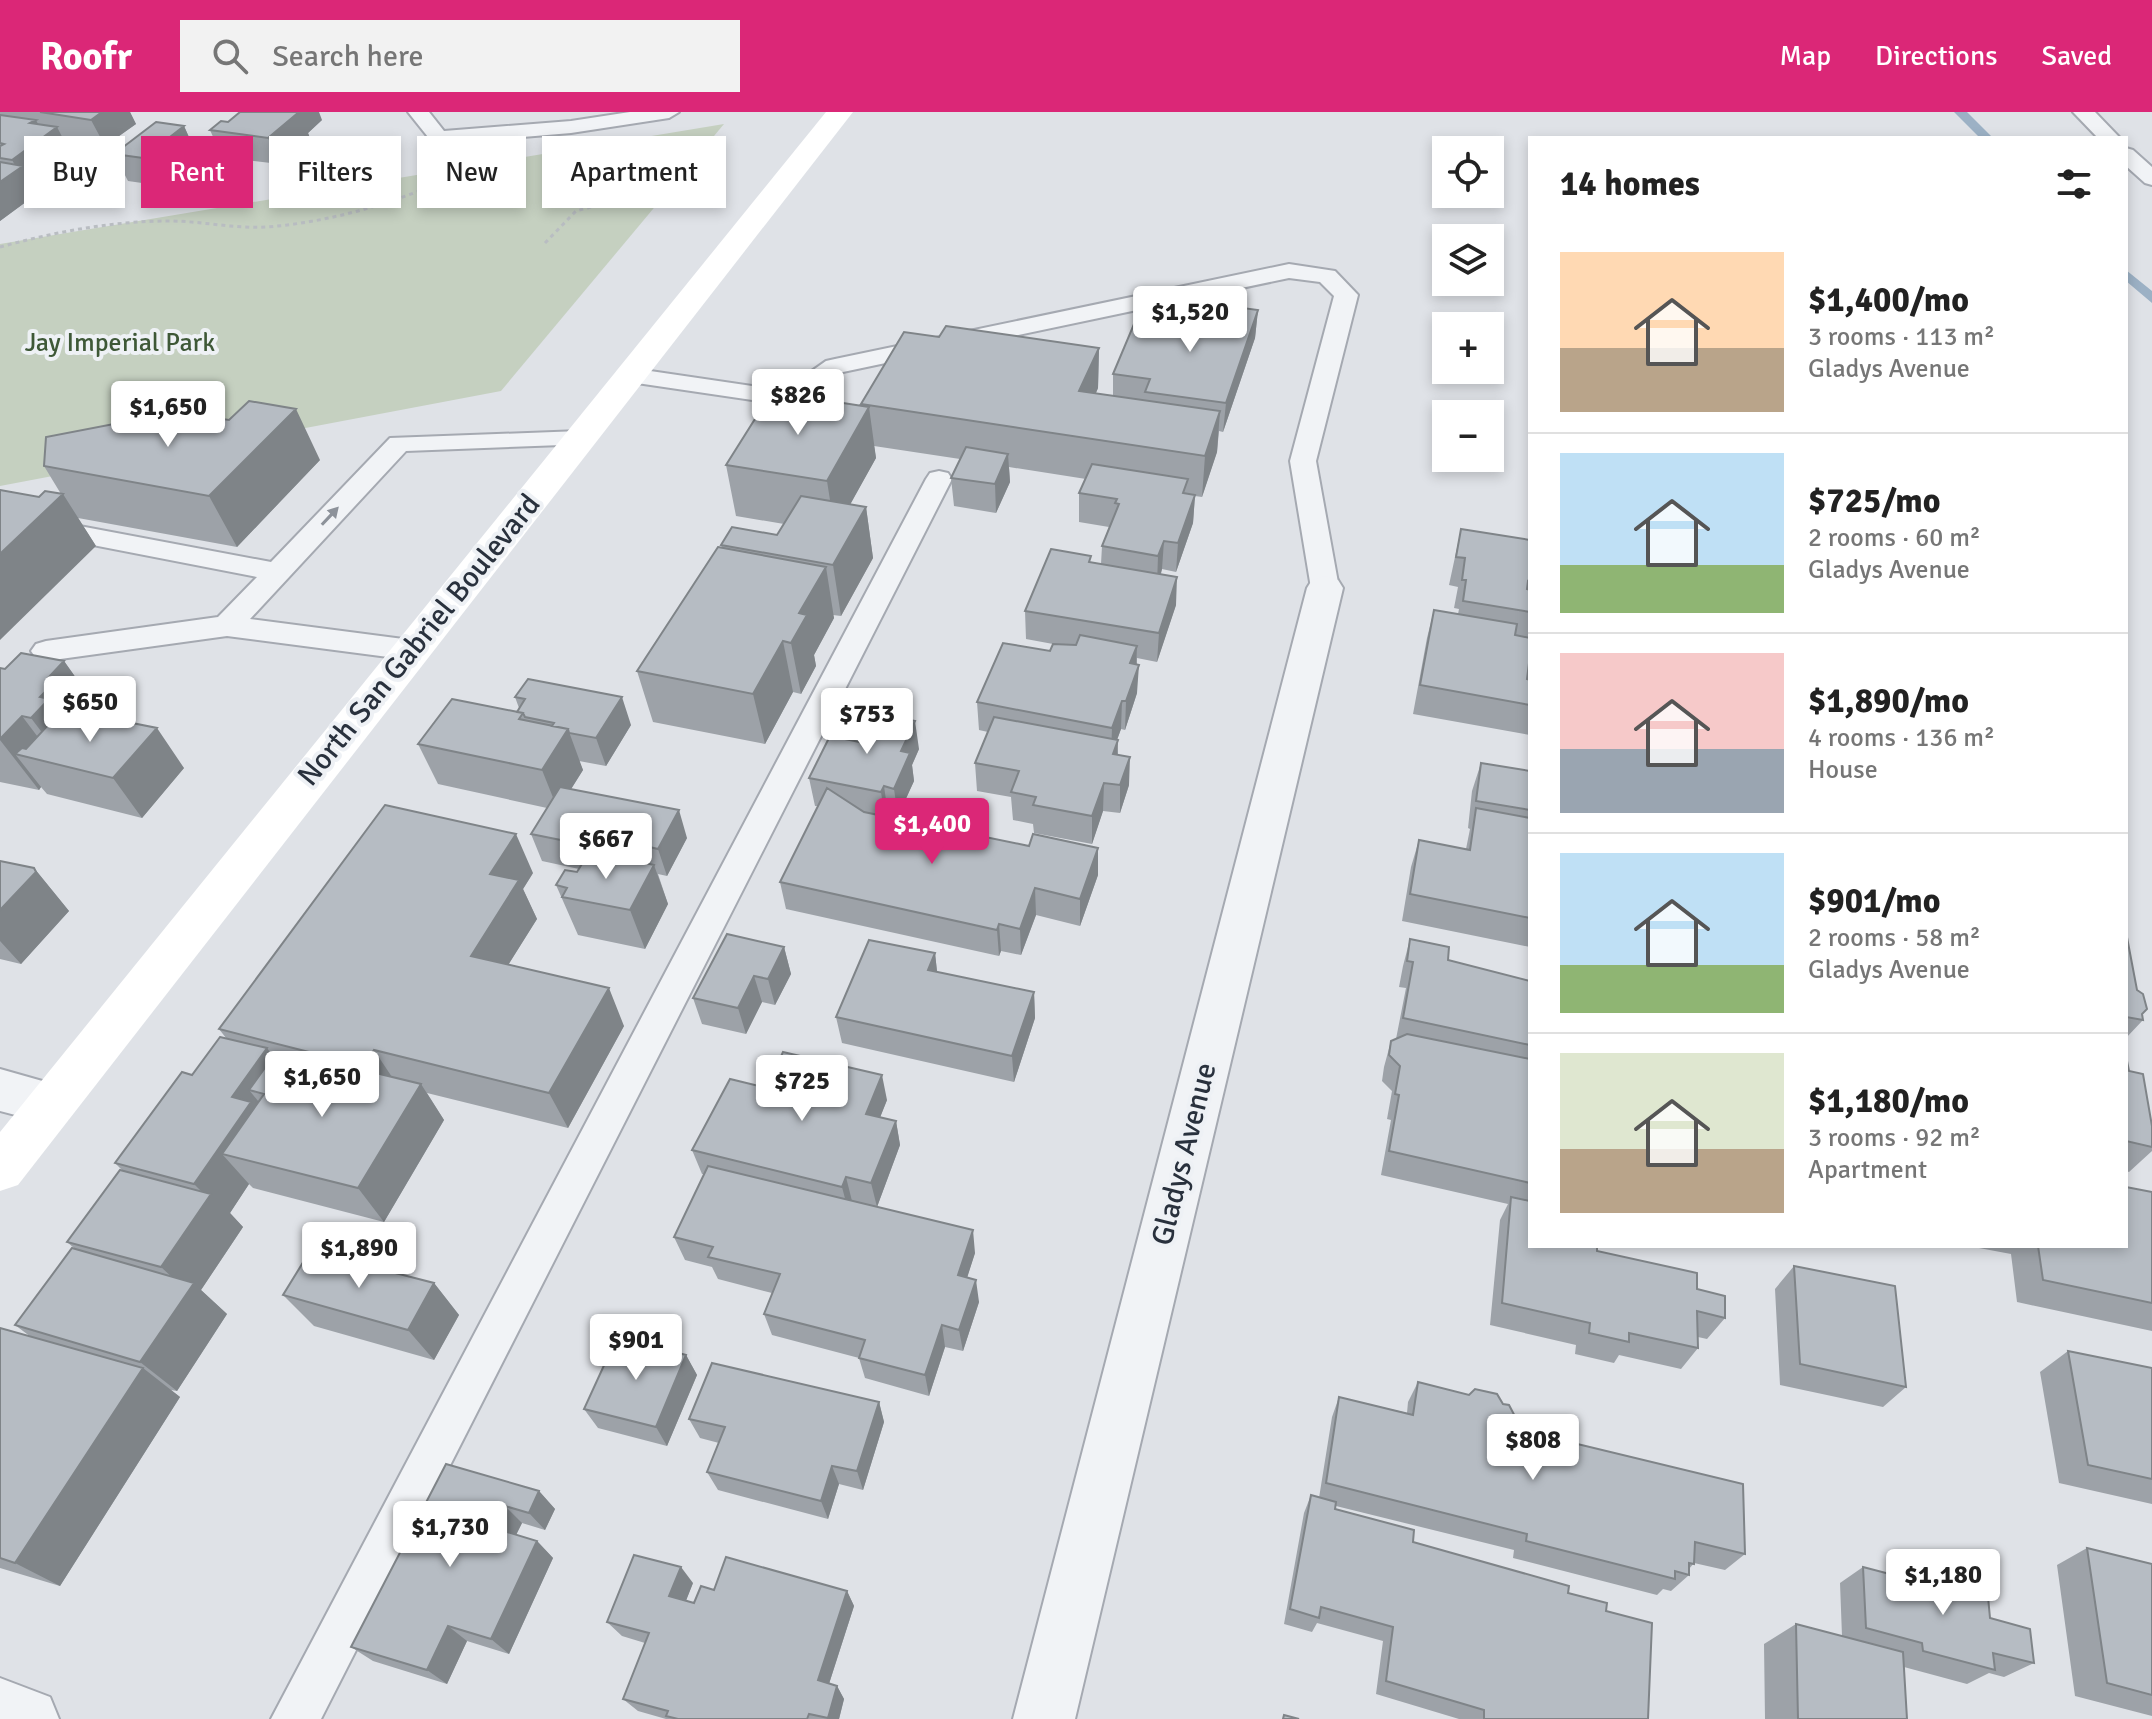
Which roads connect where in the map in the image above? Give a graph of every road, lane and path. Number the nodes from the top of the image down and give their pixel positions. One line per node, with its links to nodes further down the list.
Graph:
1 (418, 112): 2 (lane)
2 (669, 112)
3 (840, 112): 12 (main road, North San Gabriel Boulevard)
4 (2083, 112): 5 (lane)
5 (2108, 136)
6 (2128, 156): 7 (lane)
7 (2152, 179)
8 (417, 193): 11 (path)
9 (587, 208): 10 (path)
10 (545, 243)
11 (0, 247)
12 (630, 375): 13 (main road, North San Gabriel Boulevard); 17 (lane)
13 (580, 439): 16 (lane, one-way to 13); 19 (main road, North San Gabriel Boulevard)
14 (939, 479): 26 (lane)
15 (0, 519): 16 (lane)
16 (277, 572): 18 (lane)
17 (1325, 588): 27 (street, Gladys Avenue)
18 (227, 626): 19 (lane); 20 (lane)
19 (411, 650): 22 (main road, North San Gabriel Boulevard)
20 (46, 651)
21 (0, 1090): 22 (street)
22 (50, 1103): 23 (main road, North San Gabriel Boulevard)
23 (0, 1169)
24 (0, 1709): 25 (street)
25 (28, 1719)
26 (295, 1719)
27 (1044, 1719)

